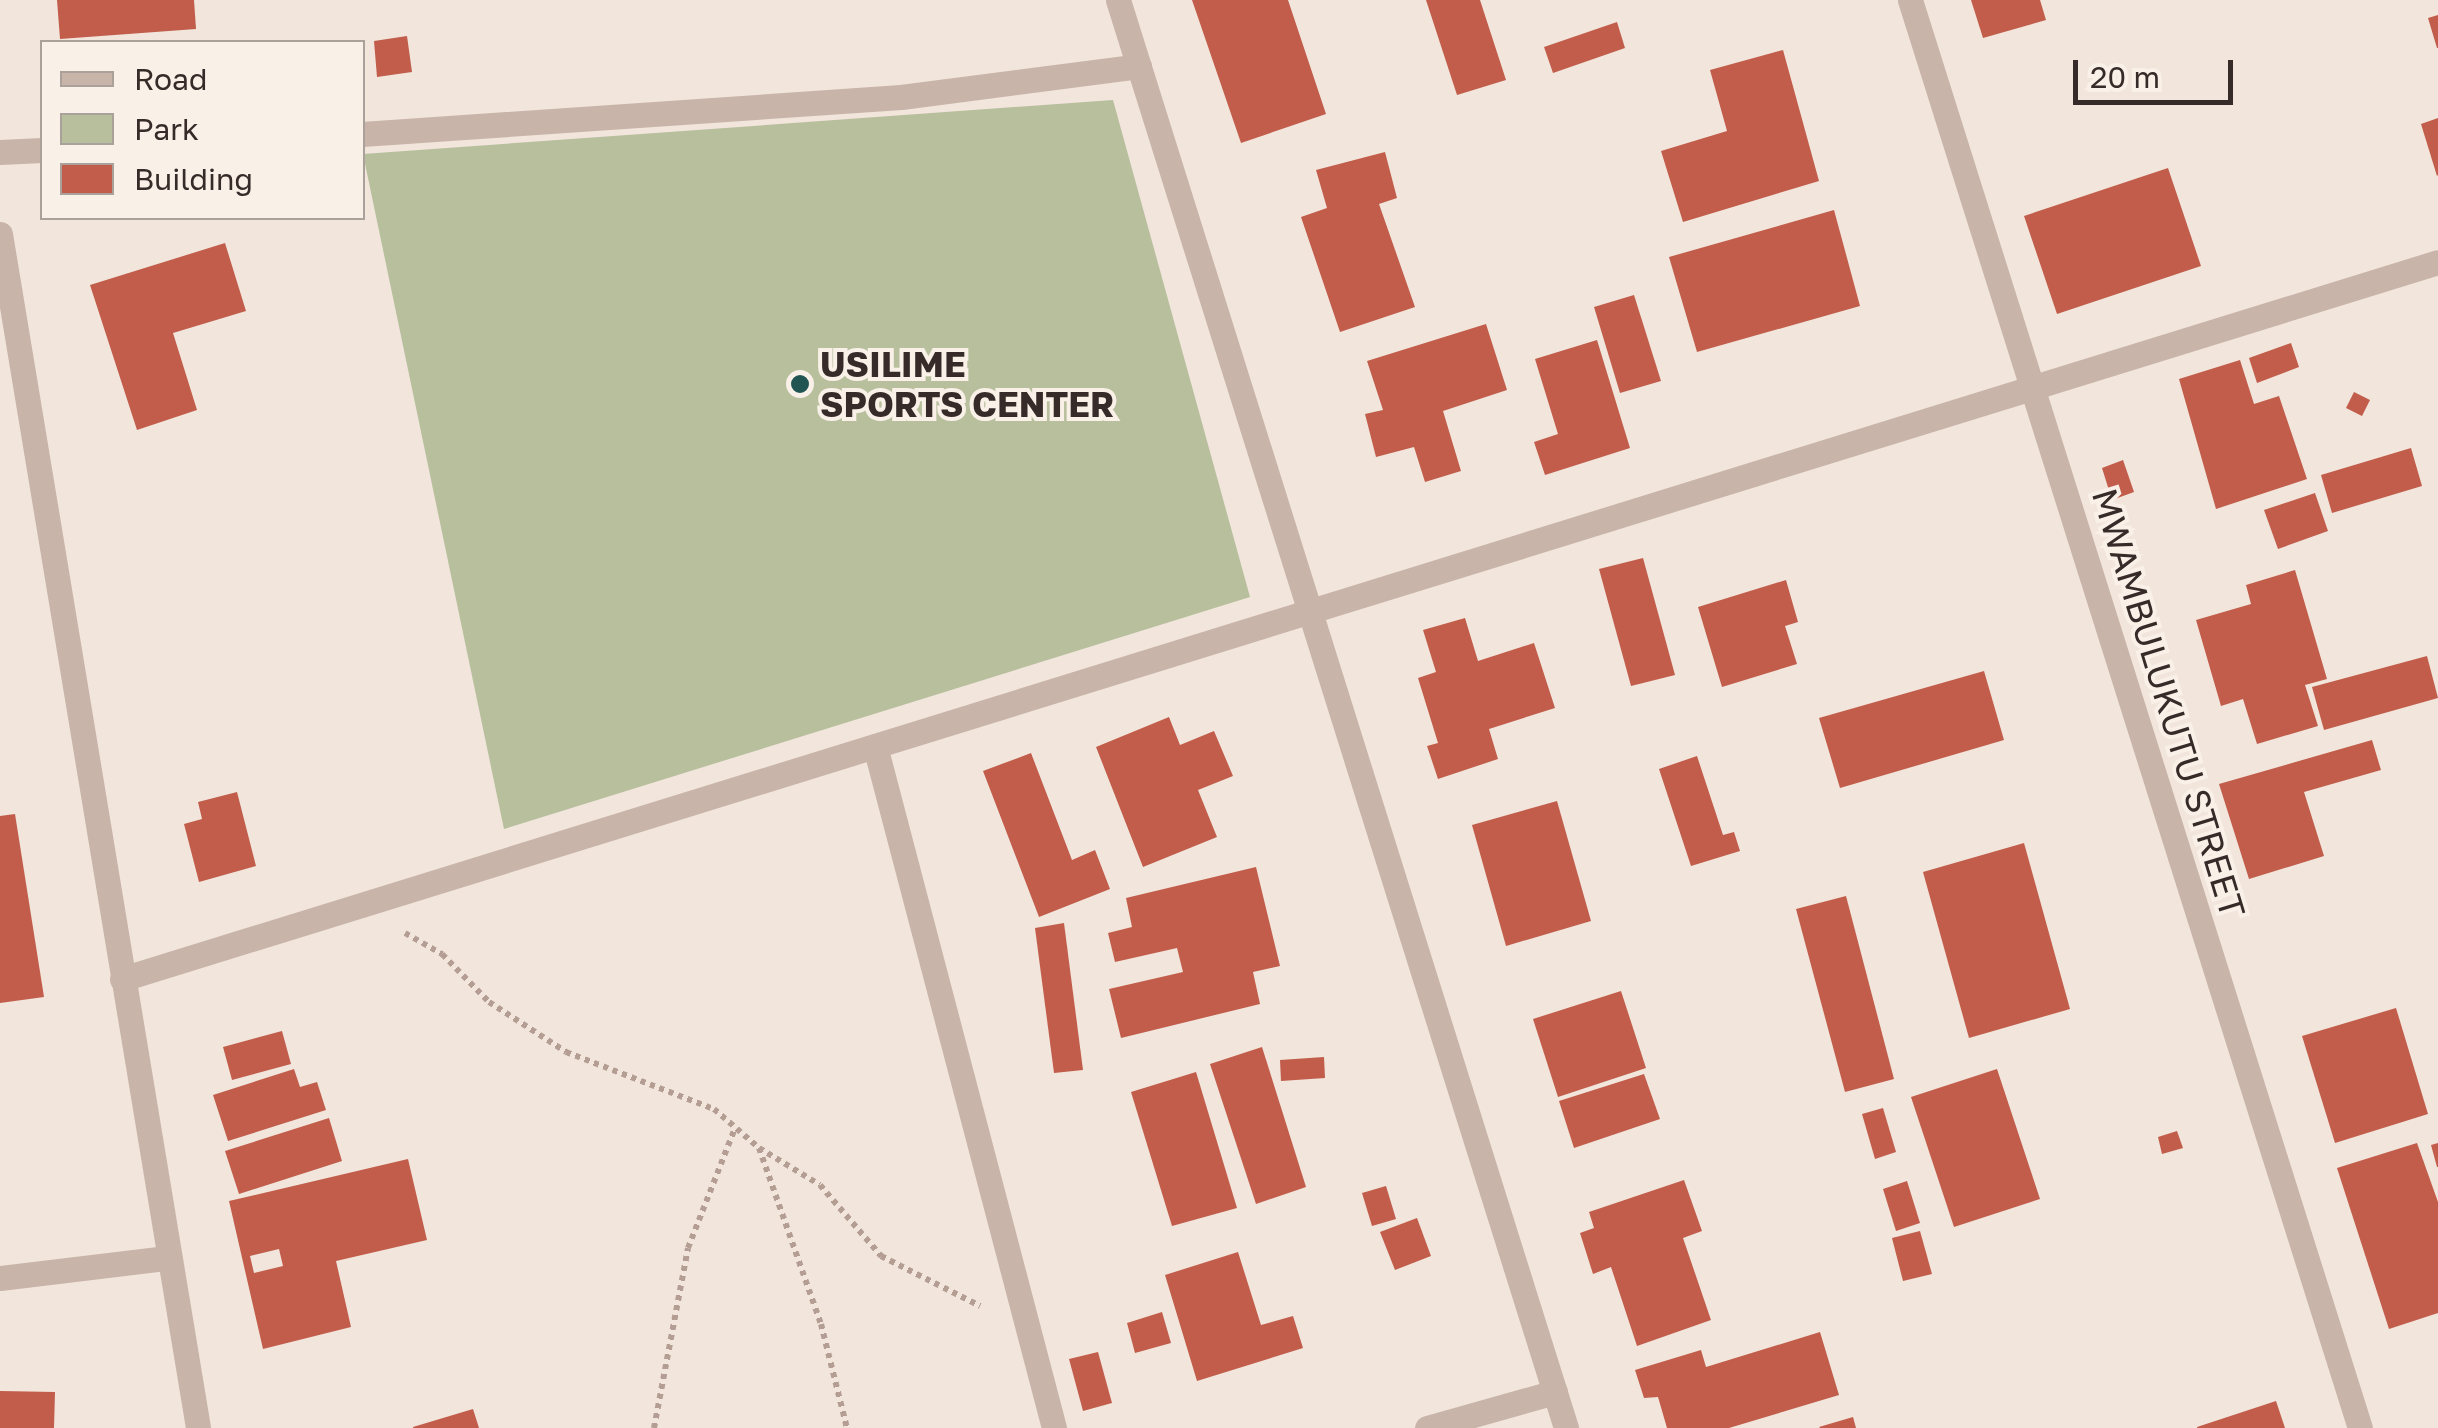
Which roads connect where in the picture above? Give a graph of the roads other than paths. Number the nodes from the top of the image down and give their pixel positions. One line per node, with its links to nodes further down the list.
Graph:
1 (1118, 0): 3 (street)
2 (1910, 0): 9 (street, MWAMBULUKUTU STREET)
3 (1138, 66): 4 (street); 10 (street)
4 (365, 134)
5 (40, 150): 6 (street)
6 (0, 152)
7 (0, 234): 12 (street)
8 (2438, 262): 9 (street)
9 (2032, 388): 10 (street); 20 (street, MWAMBULUKUTU STREET)
10 (1310, 612): 11 (street); 15 (street)
11 (875, 746): 12 (street); 17 (street)
12 (122, 979): 13 (street)
13 (165, 1258): 14 (street); 16 (street)
14 (0, 1278)
15 (1555, 1392): 18 (street); 19 (street)
16 (198, 1428)
17 (1054, 1428)
18 (1427, 1428)
19 (1566, 1428)
20 (2360, 1428)

